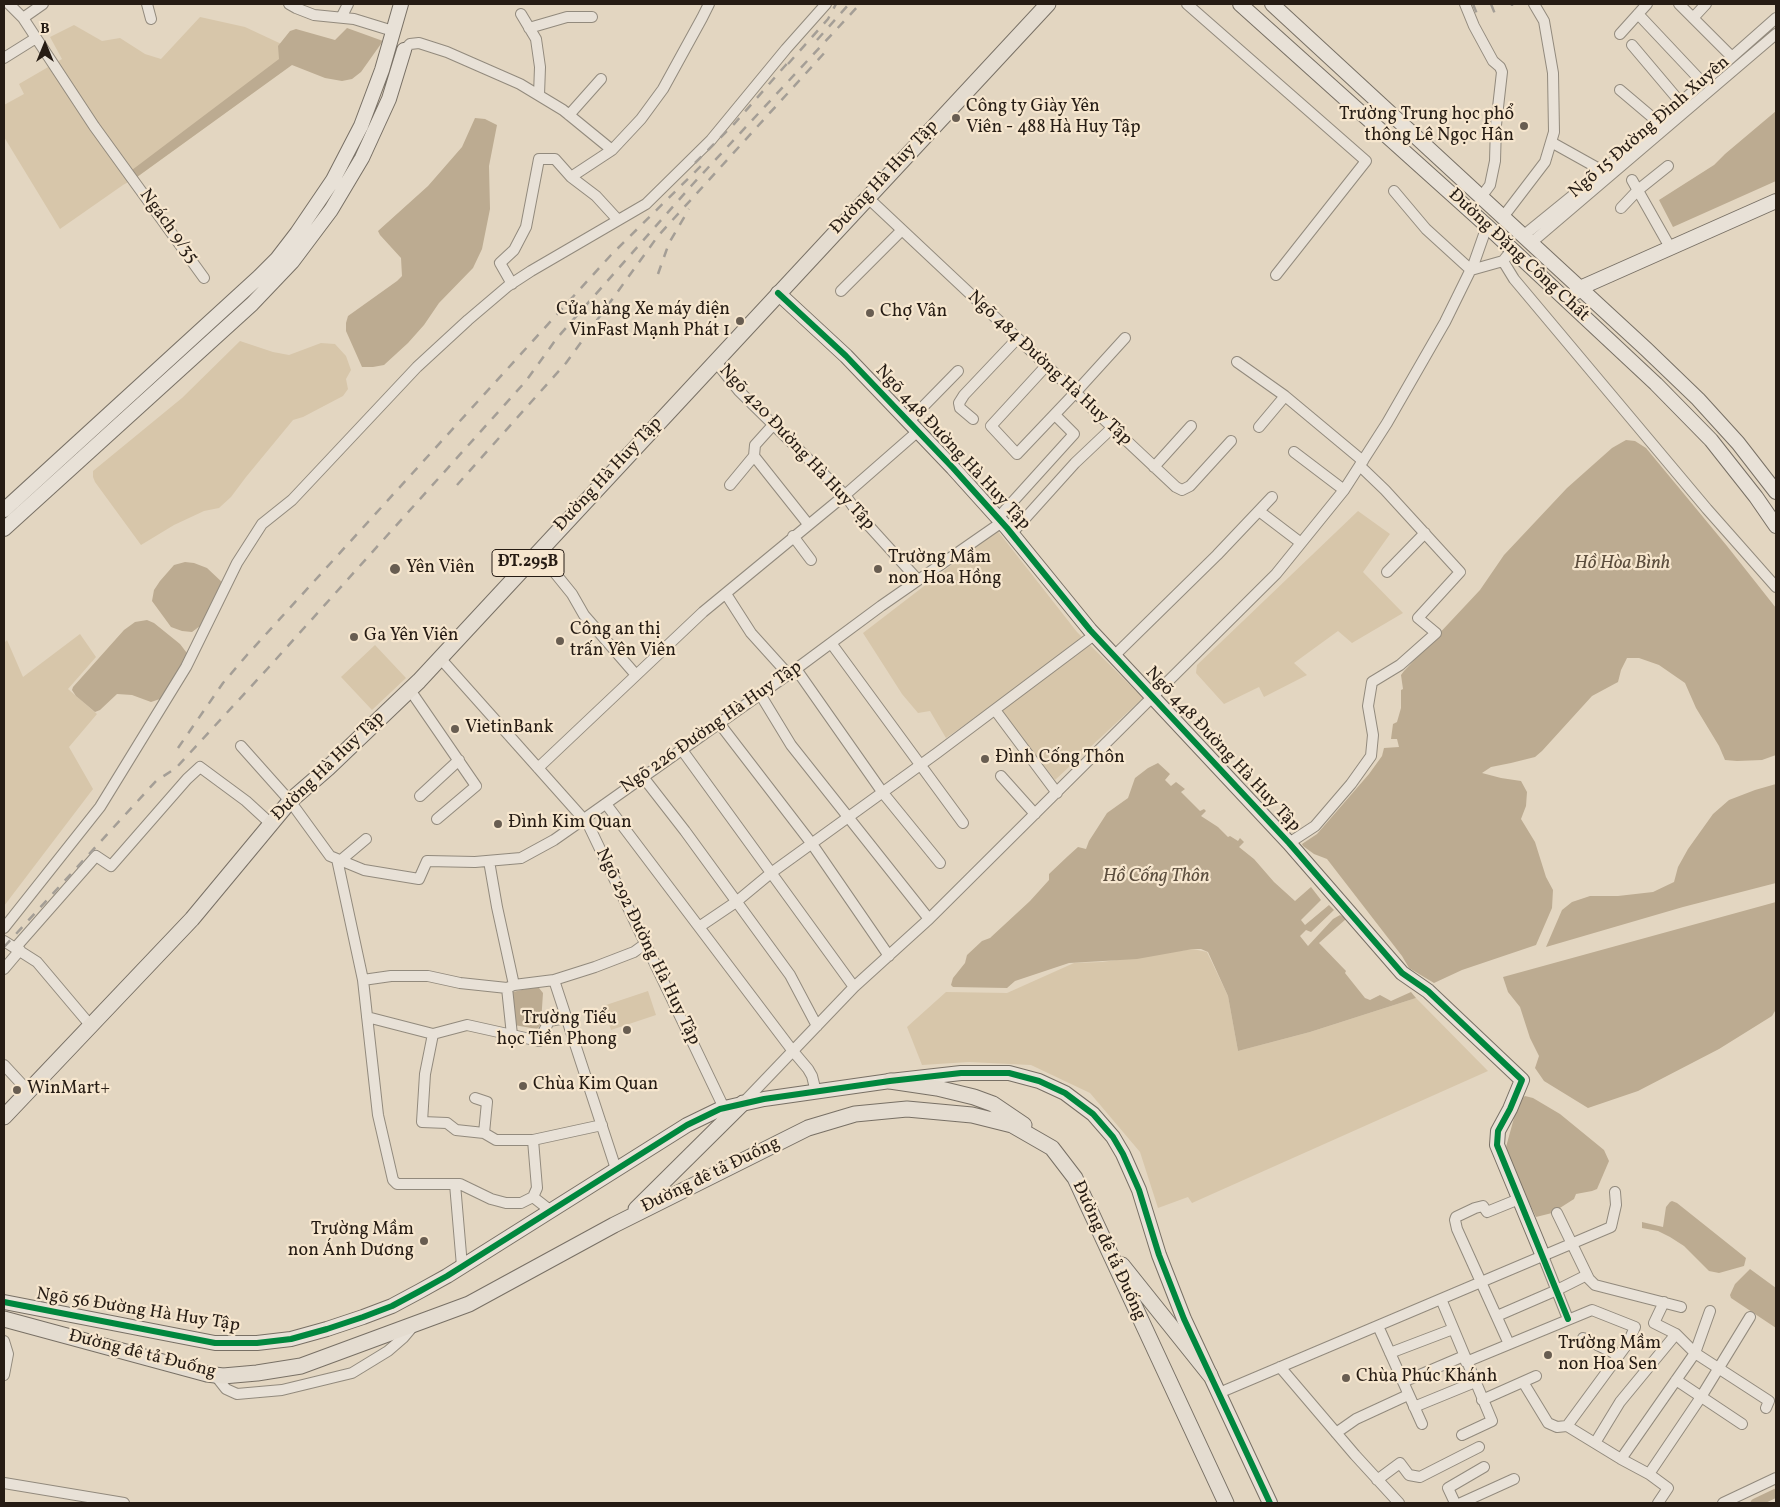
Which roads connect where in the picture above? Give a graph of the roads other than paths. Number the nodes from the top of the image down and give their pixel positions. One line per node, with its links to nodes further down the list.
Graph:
1 (9, 4): 22 (street, Ngách 9/35)
2 (43, 4): 22 (street)
3 (147, 4): 25 (street)
4 (289, 4): 20 (street)
5 (348, 4): 20 (street)
6 (401, 4): 27 (street)
7 (708, 4): 44 (street)
8 (826, 4): 59 (street)
9 (1048, 4): 54 (main road, Đường Hà Huy Tập / ĐT.295B)
10 (1187, 4): 67 (street)
11 (1240, 4): 56 (street, Đường Đặng Công Chất)
12 (1272, 4): 53 (street, Đường Đặng Công Chất)
13 (1465, 4): 53 (street)
14 (1534, 4): 43 (street)
15 (1647, 4): 19 (street)
16 (1679, 4): 23 (street)
17 (1706, 4): 23 (street)
18 (521, 14): 26 (street)
19 (1638, 14): 28 (street); 36 (street)
20 (342, 16): 27 (street)
21 (592, 17): 26 (street)
22 (23, 18): 30 (street, Ngách 9/35)
23 (1693, 18): 33 (street)
24 (1776, 18): 33 (street, Ngõ 15 Đường Đình Xuyên)
25 (151, 19)
26 (529, 28): 38 (street)
27 (393, 31): 45 (street)
28 (1620, 34)
29 (1776, 34): 40 (street, Ngõ 15 Đường Đình Xuyên)
30 (36, 38): 34 (street); 68 (street, Ngách 9/35)
31 (1632, 45): 39 (street)
32 (404, 50): 38 (street); 46 (street)
33 (1732, 57): 36 (street, Ngõ 15 Đường Đình Xuyên)
34 (4, 58)
35 (601, 79): 41 (street)
36 (1703, 83): 39 (street, Ngõ 15 Đường Đình Xuyên)
37 (1620, 90): 42 (street)
38 (539, 95): 41 (street)
39 (1681, 103): 40 (street, Ngõ 15 Đường Đình Xuyên)
40 (1676, 114): 42 (street, Ngõ 15 Đường Đình Xuyên); 62 (street, Ngõ 15 Đường Đình Xuyên)
41 (569, 115): 44 (street)
42 (1659, 123): 48 (street, Ngõ 15 Đường Đình Xuyên)
43 (1551, 142): 48 (street); 58 (street)
44 (612, 150): 49 (street)
45 (348, 153): 46 (street); 99 (street)
46 (361, 160): 104 (street)
47 (1668, 166): 51 (street)
48 (1603, 171): 62 (street, Ngõ 15 Đường Đình Xuyên)
49 (571, 177): 59 (street); 69 (street)
50 (1632, 180): 51 (street)
51 (1638, 190): 57 (street); 63 (street)
52 (1394, 191): 66 (street)
53 (1477, 193): 56 (street); 58 (street, Đường Đặng Công Chất)
54 (867, 197): 61 (street, Ngõ 484 Đường Hà Huy Tập); 72 (main road, Đường Hà Huy Tập / ĐT.295B)
55 (1776, 201): 63 (street)
56 (1462, 204): 60 (street, Đường Đặng Công Chất)
57 (1621, 208)
58 (1503, 217): 62 (street, Đường Đặng Công Chất)
59 (618, 220): 69 (street)
60 (1487, 226): 64 (street, Đường Đặng Công Chất); 66 (street)
61 (902, 230): 71 (street); 75 (street, Ngõ 484 Đường Hà Huy Tập)
62 (1527, 240): 70 (street, Đường Đặng Công Chất)
63 (1671, 249): 70 (street)
64 (1512, 250): 65 (street); 73 (street, Đường Đặng Công Chất)
65 (1502, 261): 66 (street); 113 (street)
66 (1471, 270): 92 (street)
67 (1276, 275)
68 (204, 278)
69 (512, 284): 154 (street)
70 (1580, 288): 73 (street); 96 (street, Đường Đặng Công Chất)
71 (841, 292)
72 (778, 294): 76 (main road, Đường Hà Huy Tập / ĐT.295B); 86 (street, Ngõ 448 Đường Hà Huy Tập)
73 (1566, 301): 103 (street, Đường Đặng Công Chất)
74 (1125, 338): 80 (street)
75 (1017, 339): 78 (street, Ngõ 484 Đường Hà Huy Tập); 83 (street)
76 (715, 361): 84 (street, Ngõ 420 Đường Hà Huy Tập); 109 (main road, Đường Hà Huy Tập / ĐT.295B)
77 (1237, 362): 81 (street)
78 (1046, 366): 80 (street, Ngõ 484 Đường Hà Huy Tập); 82 (street)
79 (958, 371): 86 (street)
80 (1075, 393): 82 (street); 88 (street, Ngõ 484 Đường Hà Huy Tập)
81 (1285, 396): 87 (street); 92 (street)
82 (1055, 415): 101 (street, Ngõ 226 Đường Hà Huy Tập)
83 (973, 419)
84 (773, 425): 91 (street); 97 (street, Ngõ 420 Đường Hà Huy Tập)
85 (1191, 426): 93 (street)
86 (913, 427): 97 (street); 101 (street, Ngõ 448 Đường Hà Huy Tập)
87 (1259, 427)
88 (1112, 428): 93 (street, Ngõ 484 Đường Hà Huy Tập); 105 (street)
89 (1231, 441): 93 (street, Ngõ 484 Đường Hà Huy Tập)
90 (1294, 452): 95 (street)
91 (754, 456): 94 (street); 102 (street)
92 (1361, 463): 95 (street); 106 (street)
93 (1154, 467)
94 (730, 485)
95 (1344, 490): 108 (street)
96 (1776, 492)
97 (845, 495): 102 (street); 112 (street, Ngõ 420 Đường Hà Huy Tập)
98 (1272, 498): 100 (street)
99 (4, 510)
100 (1259, 511): 108 (street); 117 (street)
101 (1000, 520): 105 (street, Ngõ 448 Đường Hà Huy Tập); 112 (street, Ngõ 226 Đường Hà Huy Tập)
102 (808, 524): 107 (street)
103 (1776, 526)
104 (4, 529)
105 (1012, 534): 115 (street, Ngõ 448 Đường Hà Huy Tập)
106 (1425, 534): 111 (street); 146 (street)
107 (793, 536): 110 (street); 114 (street)
108 (1301, 543): 123 (street)
109 (534, 556): 118 (main road, Đường Hà Huy Tập / ĐT.295B); 120 (street)
110 (811, 560)
111 (1388, 572)
112 (918, 580): 116 (street, Ngõ 226 Đường Hà Huy Tập)
113 (1776, 587)
114 (726, 594): 119 (street); 120 (street)
115 (1094, 635): 117 (street, Ngõ 448 Đường Hà Huy Tập); 124 (street)
116 (831, 643): 119 (street, Ngõ 226 Đường Hà Huy Tập); 129 (street)
117 (1114, 656): 123 (street, Ngõ 448 Đường Hà Huy Tập)
118 (440, 658): 121 (main road, Đường Hà Huy Tập / ĐT.295B); 130 (street, Ngõ 292 Đường Hà Huy Tập)
119 (792, 672): 122 (street, Ngõ 226 Đường Hà Huy Tập); 133 (street)
120 (636, 675): 130 (street)
121 (410, 690): 128 (street); 136 (main road, Đường Hà Huy Tập / ĐT.295B)
122 (760, 694): 125 (street, Ngõ 226 Đường Hà Huy Tập); 139 (street)
123 (1154, 697): 134 (street); 146 (street, Ngõ 448 Đường Hà Huy Tập)
124 (995, 710): 129 (street); 134 (street)
125 (719, 723): 127 (street, Ngõ 226 Đường Hà Huy Tập); 145 (street)
126 (241, 746): 136 (street, Ngõ 226 Đường Hà Huy Tập)
127 (682, 750): 132 (street, Ngõ 226 Đường Hà Huy Tập); 150 (street)
128 (459, 760): 135 (street); 140 (street)
129 (921, 765): 133 (street); 142 (street)
130 (538, 768): 141 (street, Ngõ 292 Đường Hà Huy Tập)
131 (1001, 776): 138 (street)
132 (643, 777): 137 (street, Ngõ 226 Đường Hà Huy Tập); 151 (street)
133 (883, 793): 139 (street); 149 (street)
134 (1056, 793): 138 (street)
135 (420, 796)
136 (290, 801): 143 (main road, Đường Hà Huy Tập / ĐT.295B); 147 (street, Ngõ 226 Đường Hà Huy Tập)
137 (606, 804): 141 (street, Ngõ 226 Đường Hà Huy Tập); 153 (street)
138 (1035, 814): 152 (street)
139 (848, 818): 145 (street); 152 (street)
140 (437, 819)
141 (584, 819): 148 (street, Ngõ 226 Đường Hà Huy Tập); 156 (street, Ngõ 292 Đường Hà Huy Tập)
142 (963, 822)
143 (270, 823): 157 (street); 166 (main road, Đường Hà Huy Tập / ĐT.295B)
144 (366, 839): 147 (street)
145 (812, 844): 150 (street); 158 (street)
146 (1289, 844): 187 (street, Ngõ 448 Đường Hà Huy Tập)
147 (339, 859): 148 (street, Ngõ 226 Đường Hà Huy Tập); 160 (street)
148 (490, 861): 162 (street)
149 (940, 863)
150 (771, 873): 151 (street); 163 (street)
151 (736, 902): 153 (street); 167 (street)
152 (928, 919): 158 (street)
153 (699, 927): 170 (street)
154 (4, 928)
155 (4, 941): 157 (street)
156 (644, 944): 161 (street); 177 (street, Ngõ 292 Đường Hà Huy Tập)
157 (18, 949): 159 (street); 166 (street)
158 (890, 956): 163 (street)
159 (4, 969)
160 (363, 980): 162 (street); 164 (street)
161 (554, 980): 162 (street); 165 (street)
162 (511, 986): 169 (street)
163 (854, 987): 167 (street)
164 (367, 1017): 168 (street); 184 (street)
165 (566, 1018): 169 (street); 179 (street)
166 (91, 1026): 173 (main road, Đường Hà Huy Tập / ĐT.295B)
167 (817, 1026): 170 (street)
168 (433, 1034): 169 (street); 180 (street)
169 (512, 1035)
170 (792, 1050): 174 (street); 176 (street)
171 (4, 1065): 173 (street)
172 (890, 1081): 174 (street, Ngõ 56 Đường Hà Huy Tập); 182 (main road); 222 (street, Ngõ 56 Đường Hà Huy Tập)
173 (28, 1092): 178 (main road, Đường Hà Huy Tập / ĐT.295B)
174 (816, 1092): 176 (street, Ngõ 56 Đường Hà Huy Tập)
175 (475, 1098): 180 (street)
176 (743, 1103): 177 (street, Ngõ 56 Đường Hà Huy Tập); 190 (main road)
177 (724, 1108): 183 (street, Ngõ 56 Đường Hà Huy Tập)
178 (4, 1117)
179 (602, 1125): 181 (street); 183 (street)
180 (484, 1133): 181 (street)
181 (533, 1140): 186 (street)
182 (1052, 1148): 190 (main road, Đường đê tả Đuống); 191 (main road, Đường đê tả Đuống)
183 (616, 1169): 188 (street, Ngõ 56 Đường Hà Huy Tập)
184 (454, 1184): 186 (street); 194 (street)
185 (1615, 1192): 192 (street)
186 (533, 1197): 188 (street)
187 (1519, 1199): 193 (street, Ngõ 448 Đường Hà Huy Tập); 196 (street)
188 (551, 1211): 194 (street, Ngõ 56 Đường Hà Huy Tập)
189 (1557, 1213): 192 (street)
190 (626, 1218): 207 (main road, Đường đê tả Đuống)
191 (1106, 1244): 222 (main road); 249 (main road, Đường đê tả Đuống)
192 (1573, 1244): 193 (street); 195 (street)
193 (1542, 1256): 196 (street); 197 (street)
194 (462, 1266): 199 (street, Ngõ 56 Đường Hà Huy Tập)
195 (1587, 1275): 197 (street); 200 (street)
196 (1482, 1283): 198 (street); 203 (street)
197 (1557, 1290): 203 (street); 206 (street)
198 (1441, 1299): 208 (street); 209 (street)
199 (4, 1302)
200 (1664, 1302): 201 (street); 210 (street)
201 (1681, 1307)
202 (1710, 1311): 215 (street)
203 (1497, 1316): 213 (street)
204 (1750, 1318): 219 (street)
205 (4, 1319): 221 (main road, Đường đê tả Đuống)
206 (1568, 1319): 213 (street); 216 (street)
207 (416, 1323): 221 (main road, Đường đê tả Đuống); 221 (street)
208 (1378, 1326): 214 (street); 218 (street)
209 (1453, 1329): 214 (street); 217 (street)
210 (1676, 1334): 215 (street); 239 (street)
211 (1583, 1338): 216 (street)
212 (4, 1342): 220 (street)
213 (1509, 1344): 217 (street)
214 (1390, 1353): 225 (street)
215 (1695, 1353): 219 (street); 224 (street)
216 (1618, 1355): 236 (street)
217 (1465, 1359): 225 (street); 226 (street)
218 (1280, 1367): 228 (street); 237 (street)
219 (1719, 1368): 230 (street); 233 (street)
220 (4, 1375)
221 (215, 1375)
222 (1210, 1375): 228 (street, Ngõ 56 Đường Hà Huy Tập)
223 (1536, 1376): 227 (street)
224 (1676, 1380): 230 (street); 241 (street)
225 (1403, 1382): 229 (street)
226 (1475, 1382): 231 (street); 232 (street)
227 (1523, 1382): 231 (street); 236 (street)
228 (1219, 1393): 250 (street, Ngõ 56 Đường Hà Huy Tập)
229 (1408, 1395): 232 (street); 237 (street)
230 (1701, 1397): 235 (street); 243 (street)
231 (1482, 1400): 238 (street)
232 (1414, 1407): 234 (street)
233 (1766, 1408)
234 (1422, 1424)
235 (1742, 1424)
236 (1567, 1426): 239 (street)
237 (1336, 1433): 246 (street)
238 (1462, 1435)
239 (1595, 1443): 241 (street)
240 (1479, 1447): 246 (street)
241 (1621, 1459): 243 (street)
242 (1484, 1467): 252 (street)
243 (1649, 1474): 254 (street)
244 (1776, 1478): 255 (street)
245 (1514, 1479): 253 (street)
246 (1377, 1480): 251 (street)
247 (4, 1483): 248 (street)
248 (124, 1503)
249 (1226, 1503)
250 (1270, 1503)
251 (1396, 1503)
252 (1454, 1503)
253 (1461, 1503)
254 (1658, 1503)
255 (1723, 1503)

